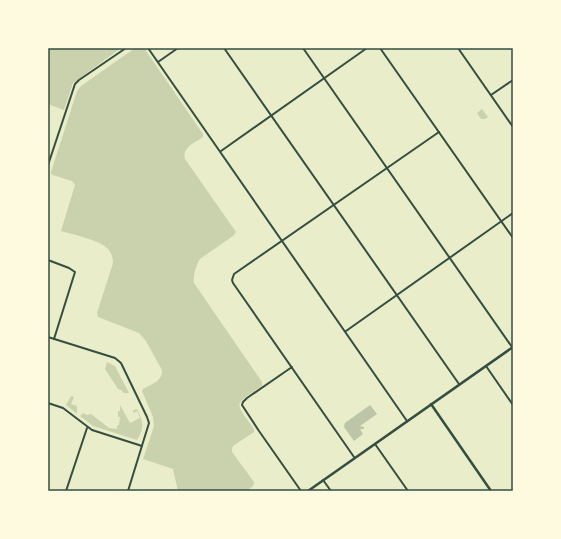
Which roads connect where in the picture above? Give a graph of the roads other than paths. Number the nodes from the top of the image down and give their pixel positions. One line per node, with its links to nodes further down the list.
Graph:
1 (126, 48): 17 (street)
2 (148, 48): 9 (street)
3 (178, 48): 9 (street)
4 (224, 48): 13 (street)
5 (303, 48): 10 (street)
6 (367, 48): 10 (street)
7 (380, 48): 15 (street)
8 (458, 48): 12 (street)
9 (158, 62): 16 (street)
10 (324, 78): 13 (street); 18 (street)
11 (513, 80): 12 (street)
12 (491, 95): 14 (street)
13 (272, 116): 16 (street); 19 (street)
14 (513, 127)
15 (439, 132): 18 (street); 21 (street)
16 (221, 151): 23 (street)
17 (48, 165)
18 (387, 168): 19 (street); 24 (street)
19 (335, 205): 23 (street); 26 (street)
20 (513, 213): 21 (street)
21 (501, 221): 22 (street); 24 (street)
22 (513, 238)
23 (282, 241): 27 (street); 32 (street)
24 (449, 258): 26 (street); 30 (street)
25 (48, 260): 29 (street)
26 (397, 295): 27 (street); 33 (street)
27 (346, 331): 37 (street)
28 (48, 337): 29 (street)
29 (54, 339): 40 (street)
30 (513, 347): 31 (main road)
31 (486, 366): 33 (main road); 36 (street)
32 (292, 367): 41 (street); 45 (street)
33 (459, 384): 35 (main road)
34 (48, 403): 38 (street)
35 (431, 404): 37 (main road); 49 (main road)
36 (513, 405)
37 (407, 421): 39 (main road)
38 (87, 427): 40 (street); 43 (street)
39 (375, 443): 41 (main road); 48 (street)
40 (142, 446): 44 (street)
41 (354, 457): 42 (main road)
42 (323, 480): 46 (main road); 47 (street)
43 (66, 491)
44 (128, 491)
45 (300, 491)
46 (308, 491)
47 (331, 491)
48 (408, 491)
49 (491, 491)

